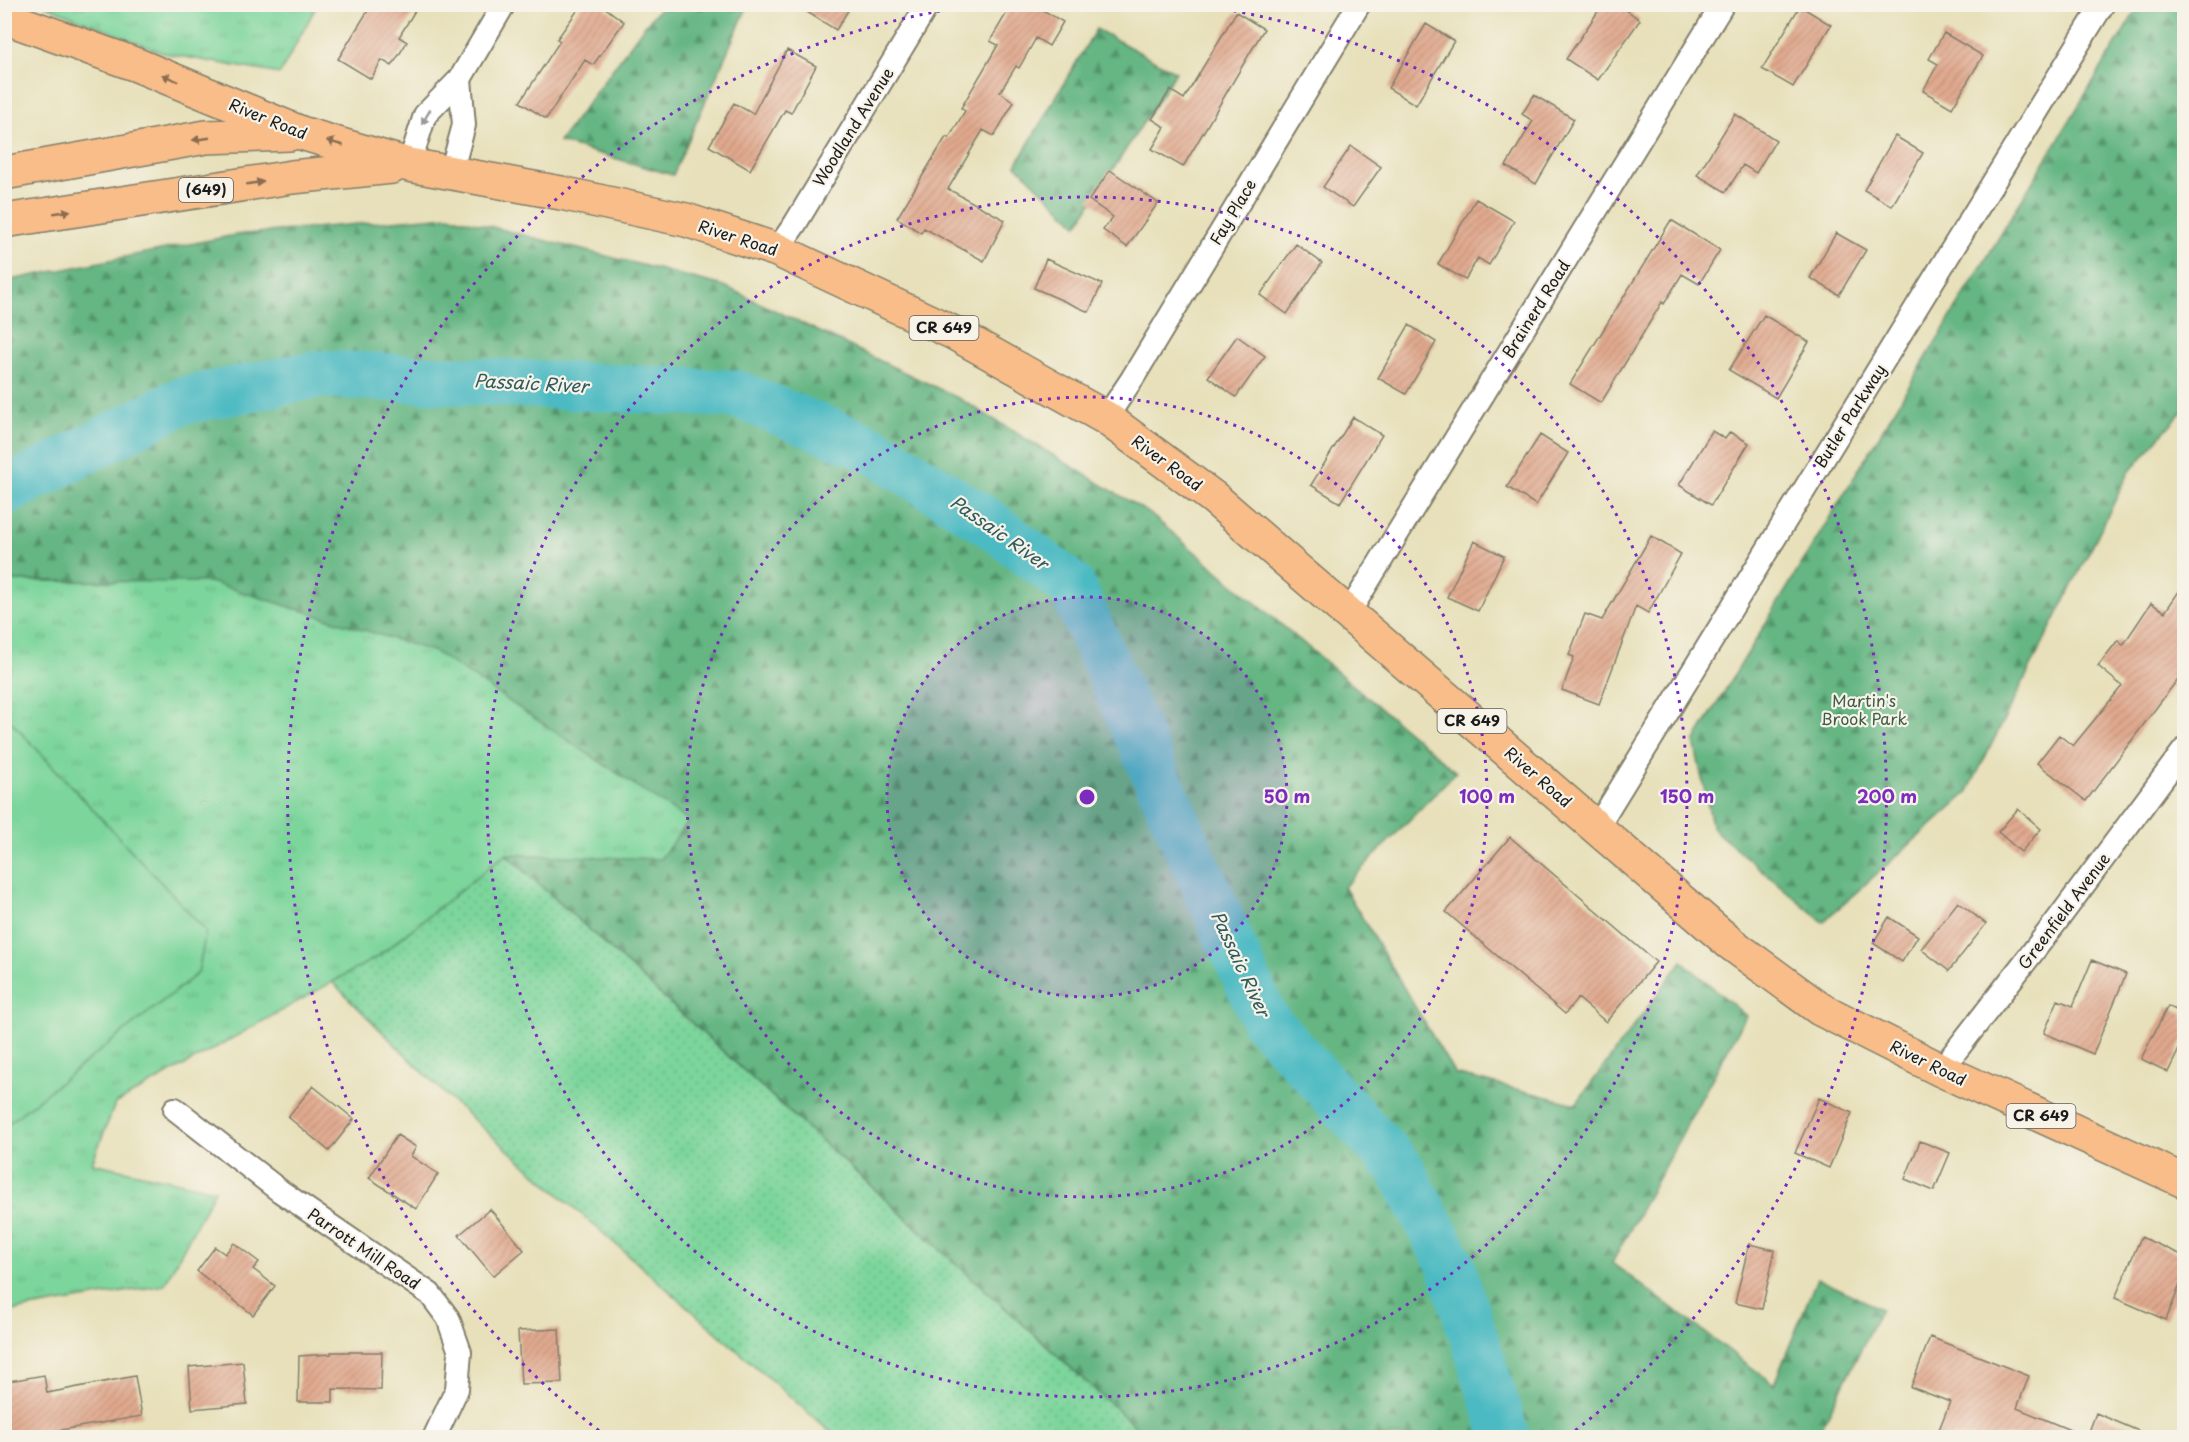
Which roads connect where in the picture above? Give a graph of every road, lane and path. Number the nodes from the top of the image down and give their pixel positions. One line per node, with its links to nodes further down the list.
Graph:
1 (504, 4): 7 (street)
2 (928, 4): 13 (street, Woodland Avenue)
3 (1359, 4): 14 (street, Fay Place)
4 (1723, 4): 15 (street, Brainerd Road)
5 (2103, 4): 17 (street, Butler Parkway)
6 (4, 17): 8 (main road, River Road, one-way to 6)
7 (460, 79): 9 (street, one-way to 9); 11 (street)
8 (301, 134): 9 (main road, River Road, one-way to 8); 10 (main road, one-way to 10)
9 (409, 165): 11 (main road, River Road / CR 649); 12 (main road, (649), one-way to 9)
10 (4, 173)
11 (451, 173): 13 (main road, River Road / CR 649)
12 (4, 221)
13 (777, 250): 14 (main road, River Road / CR 649)
14 (1106, 418): 15 (main road, River Road / CR 649)
15 (1348, 614): 17 (main road, River Road / CR 649)
16 (2184, 750): 18 (street, Greenfield Avenue)
17 (1597, 827): 18 (main road, River Road / CR 649)
18 (1941, 1070): 20 (main road, River Road / CR 649)
19 (175, 1109): 21 (street, Parrott Mill Road)
20 (2184, 1181)
21 (434, 1437)

